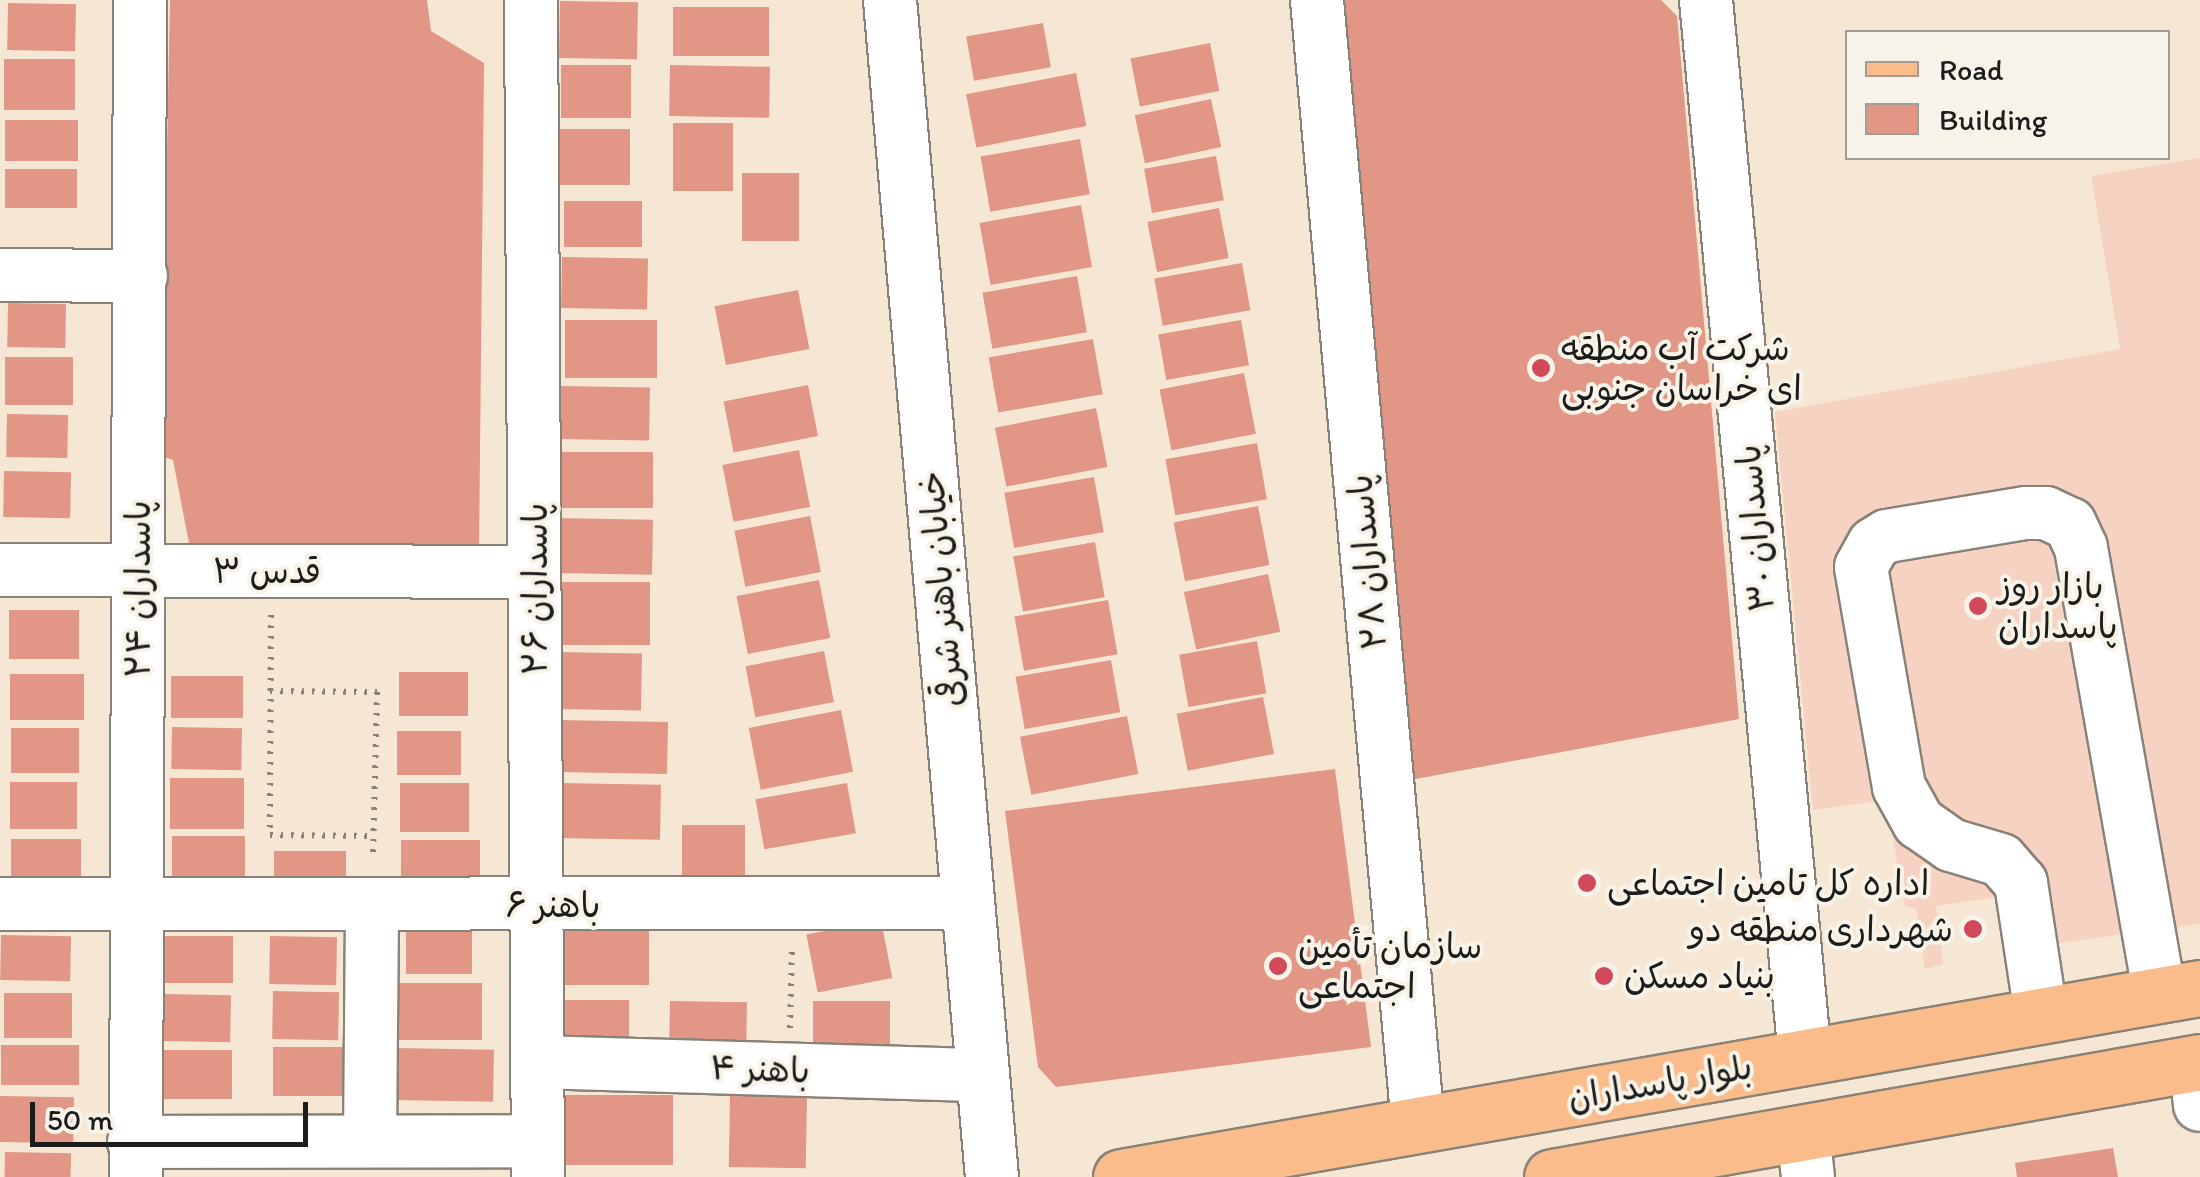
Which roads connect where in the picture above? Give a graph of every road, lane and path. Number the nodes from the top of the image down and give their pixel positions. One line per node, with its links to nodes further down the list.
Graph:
1 (140, 0): 7 (street, پاسداران ۲۴)
2 (531, 0): 11 (street, پاسداران ۲۶)
3 (890, 0): 14 (street, خیابان باهنر شرقی)
4 (1317, 0): 27 (street, پاسداران ۲۸)
5 (1706, 0): 22 (street, پاسداران ۳۰)
6 (0, 275): 7 (street)
7 (141, 276): 9 (street, پاسداران ۲۴)
8 (0, 570): 9 (street, قدس ۳)
9 (138, 570): 10 (street, قدس ۳); 19 (street, پاسداران ۲۴)
10 (272, 571): 11 (street, قدس ۳); 12 (path)
11 (534, 572): 18 (street, پاسداران ۲۶)
12 (270, 690): 13 (path); 13 (path)
13 (373, 836): 17 (path)
14 (968, 903): 16 (street, باهنر ۶); 25 (street, خیابان باهنر شرقی)
15 (0, 904): 19 (street, باهنر ۶)
16 (792, 904): 18 (street, باهنر ۶); 24 (path)
17 (372, 905): 18 (street, باهنر ۶); 19 (street, باهنر ۶); 28 (street)
18 (537, 905): 23 (street, پاسداران ۲۶)
19 (138, 906): 31 (street, پاسداران ۲۴)
20 (2180, 991): 21 (main road, بلوار پاسداران); 21 (street)
21 (2041, 1014): 22 (main road, بلوار پاسداران)
22 (1804, 1057): 27 (main road, بلوار پاسداران)
23 (538, 1062): 24 (street, باهنر ۴); 30 (street, پاسداران ۲۶)
24 (789, 1070): 25 (street, باهنر ۴)
25 (982, 1075): 32 (street, خیابان باهنر شرقی)
26 (2199, 1076): 29 (main road)
27 (1418, 1125): 33 (main road, بلوار پاسداران)
28 (370, 1142): 30 (street); 31 (street)
29 (1805, 1155): 34 (main road)
30 (538, 1159)
31 (135, 1160)
32 (992, 1177)
33 (1120, 1177)
34 (1552, 1177)

